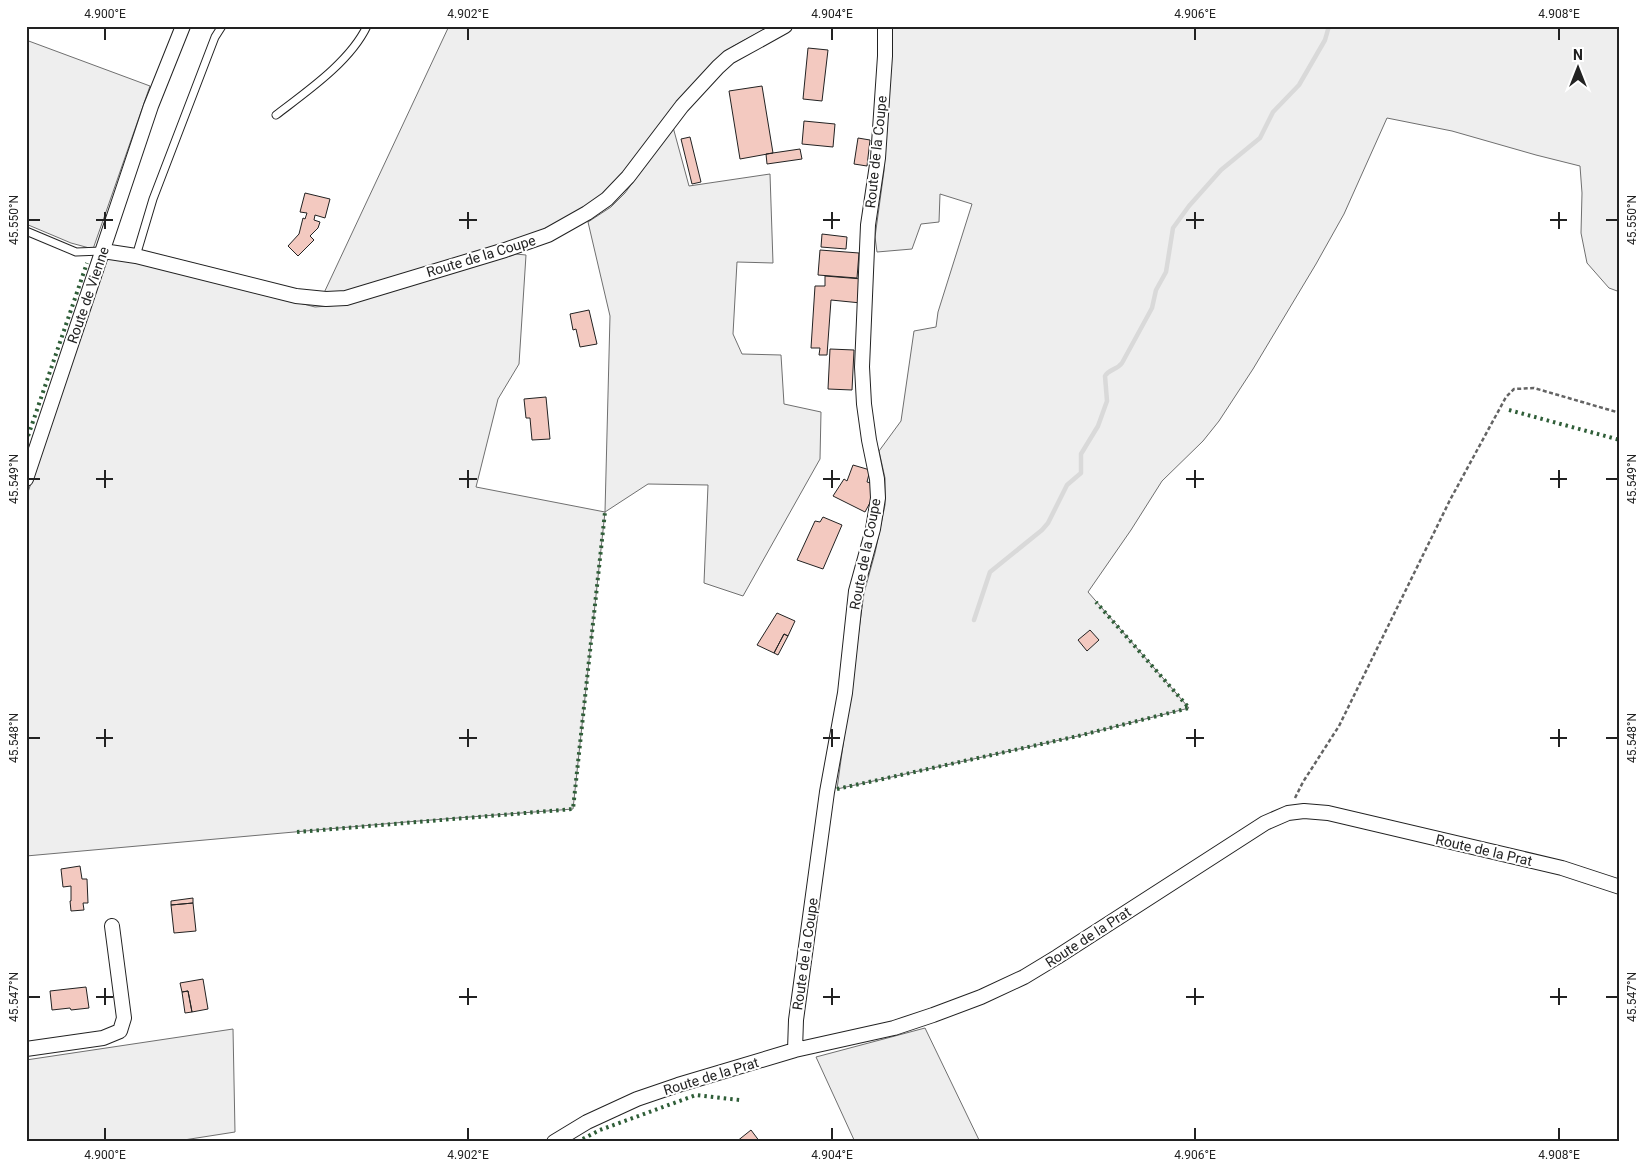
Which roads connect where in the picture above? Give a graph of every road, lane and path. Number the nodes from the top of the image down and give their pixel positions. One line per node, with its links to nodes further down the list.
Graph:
1 (182, 26): 8 (street, Route de Vienne)
2 (222, 26): 9 (lane)
3 (367, 26): 6 (lane)
4 (785, 26): 9 (street, Route de la Coupe)
5 (884, 26): 16 (street, Route de la Coupe)
6 (276, 115)
7 (26, 231): 8 (lane)
8 (103, 251): 9 (street, Route de la Coupe); 11 (street, Route de Vienne)
9 (136, 256)
10 (1620, 413): 12 (path)
11 (26, 479)
12 (1288, 813): 13 (street, Route de la Prat); 16 (street, Route de la Prat)
13 (1620, 887)
14 (112, 926): 15 (street)
15 (26, 1049)
16 (796, 1050): 17 (street, Route de la Prat)
17 (554, 1142)

